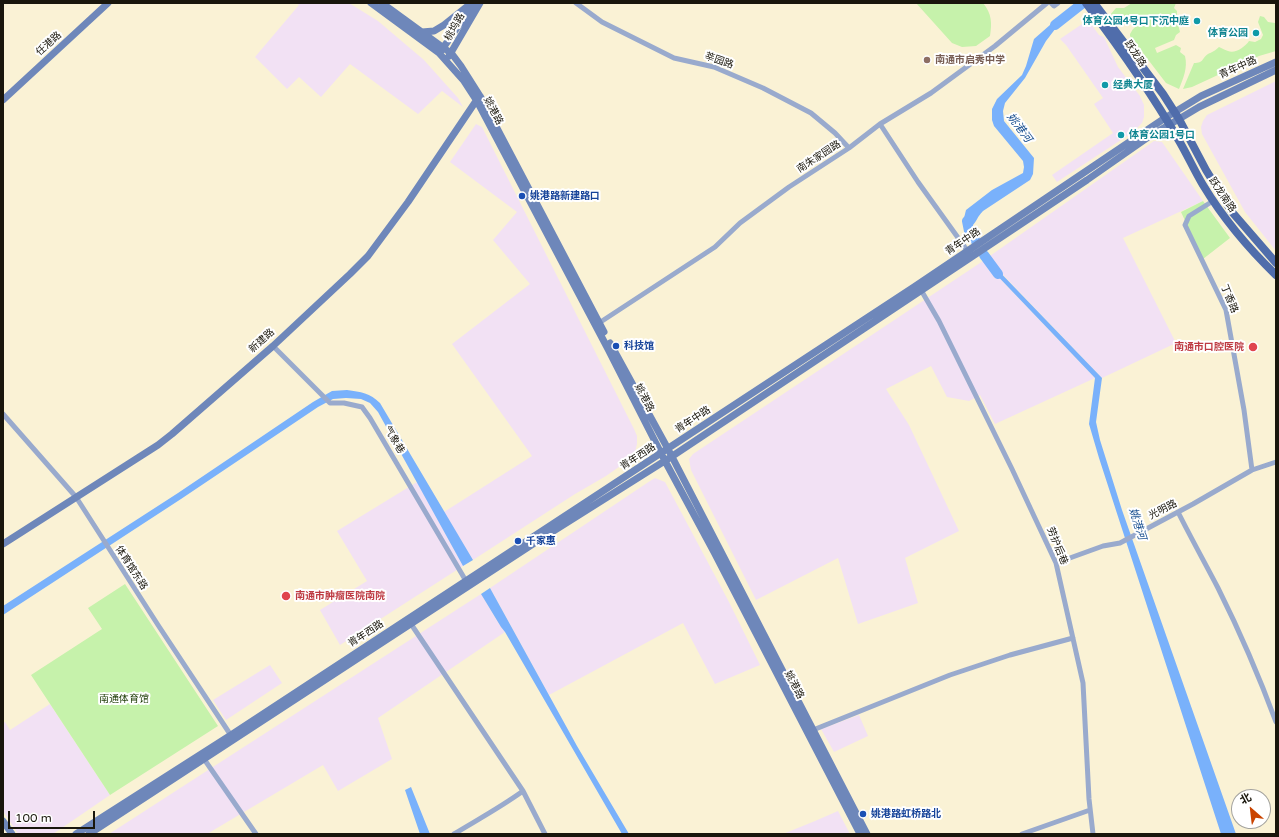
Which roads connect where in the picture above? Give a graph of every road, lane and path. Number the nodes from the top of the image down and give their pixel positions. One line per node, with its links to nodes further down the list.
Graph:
1 (108, 3): 20 (main road, 任港路)
2 (371, 3): 14 (main road, 姚港路)
3 (382, 3): 12 (main road, 姚港路)
4 (473, 3): 12 (main road); 13 (main road, 桃坞路)
5 (480, 3): 15 (main road, 桃坞路)
6 (1047, 3): 23 (street, 南朱家园路)
7 (1051, 3): 8 (street)
8 (1058, 3)
9 (1086, 3): 11 (main road, 跃龙路)
10 (581, 4): 24 (street, 莘园路)
11 (1095, 7): 21 (main road, 跃龙路); 22 (main road, 跃龙路)
12 (422, 32): 13 (main road, 姚港路)
13 (444, 47): 14 (main road, 桃坞路); 15 (main road, 姚港路)
14 (439, 54): 16 (main road, 姚港路)
15 (452, 54): 16 (main road, 桃坞路); 19 (main road, 姚港路)
16 (446, 60): 19 (main road, 姚港路)
17 (1276, 62): 21 (main road, 青年中路)
18 (1276, 70): 21 (main road, 青年中路)
19 (478, 98): 30 (main road, 姚港路); 31 (main road, 新建路); 34 (main road, 姚港路)
20 (3, 100)
21 (1177, 115): 22 (main road, 青年中路); 27 (main road, 跃龙南路)
22 (1167, 122): 25 (main road, 跃龙南路); 26 (main road, 青年中路)
23 (880, 124): 24 (street, 南朱家园路); 26 (street)
24 (849, 148): 30 (street, 南朱家园路)
25 (1213, 201): 28 (main road, 跃龙南路); 38 (street, 丁香路)
26 (970, 254): 29 (main road, 青年中路); 33 (main road, 青年中路)
27 (1276, 263)
28 (1276, 275)
29 (921, 290): 35 (main road, 青年中路); 42 (street, 劳护后巷)
30 (599, 323): 33 (main road, 姚港路)
31 (273, 346): 39 (main road, 新建路); 43 (street, 气象巷)
32 (3, 414): 39 (street, 体育馆东路)
33 (668, 449): 34 (main road, 青年西路); 35 (main road, 姚港路)
34 (661, 454): 36 (main road, 姚港路); 43 (main road, 青年西路)
35 (671, 457): 36 (main road, 青年西路); 47 (main road, 姚港路)
36 (665, 461): 44 (main road, 青年西路); 59 (main road, 姚港路)
37 (1276, 462): 38 (street, 光明路)
38 (1252, 470): 40 (street, 光明路)
39 (76, 497): 41 (main road, 新建路); 48 (street, 体育馆东路)
40 (1178, 512): 42 (street, 光明路); 46 (street)
41 (3, 544)
42 (1056, 563): 45 (street, 劳护后巷)
43 (466, 581): 44 (main road, 青年西路)
44 (409, 621): 48 (main road, 青年西路); 50 (street)
45 (1073, 638): 47 (street); 51 (street, 劳护后巷)
46 (1276, 722)
47 (812, 730): 60 (main road, 姚港路)
48 (233, 737): 49 (main road, 青年西路); 54 (main road, 青年西路)
49 (204, 759): 55 (main road, 青年西路); 56 (street)
50 (523, 792): 57 (street); 58 (street)
51 (1090, 810): 61 (street); 62 (street, 劳护后巷)
52 (3, 821): 53 (main road)
53 (12, 834)
54 (76, 834)
55 (89, 834)
56 (256, 834)
57 (454, 834)
58 (545, 834)
59 (860, 834)
60 (867, 834)
61 (1022, 834)
62 (1093, 834)

